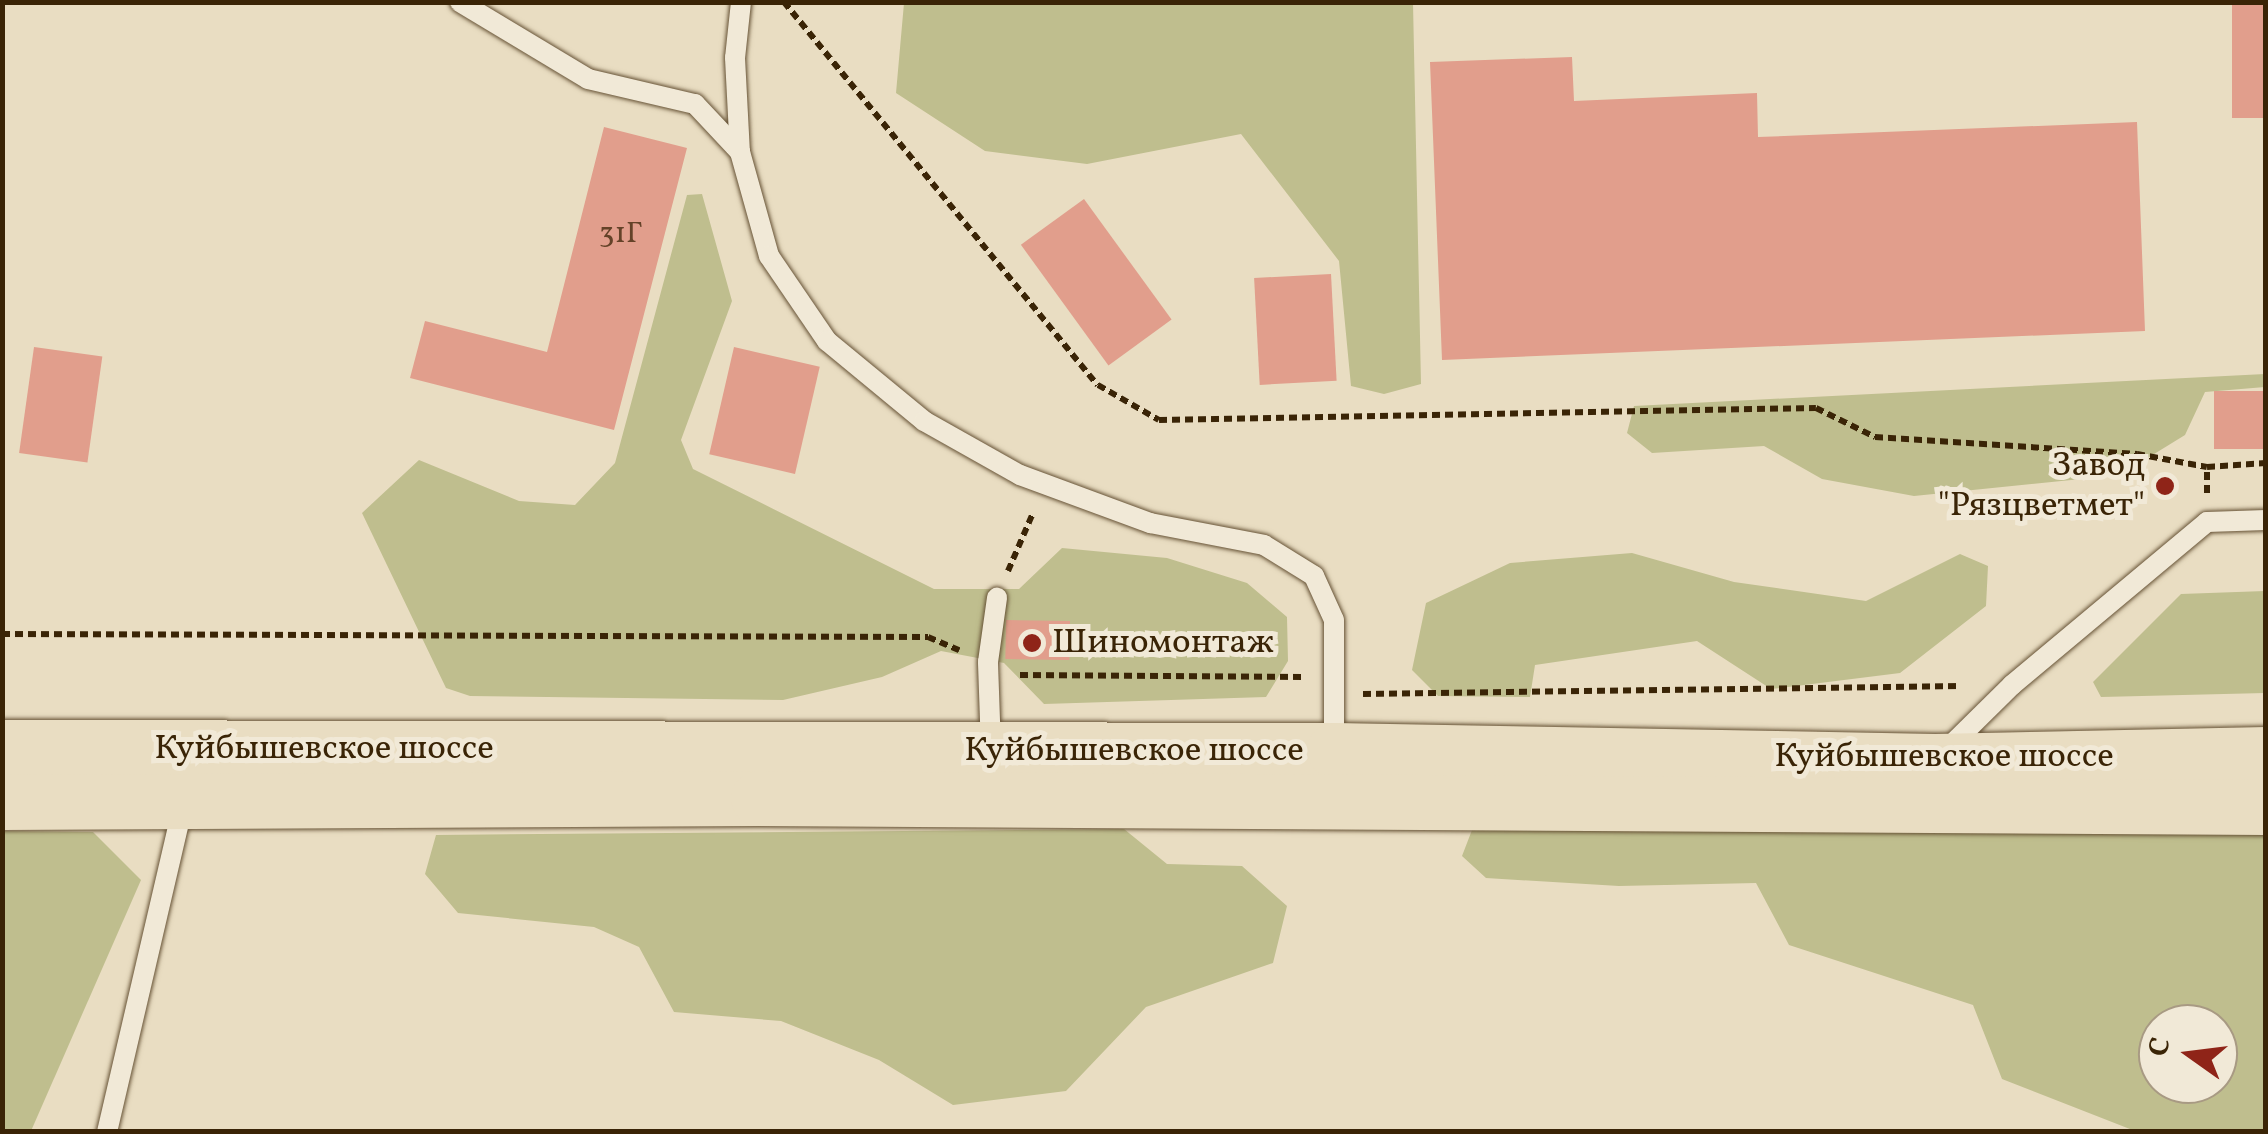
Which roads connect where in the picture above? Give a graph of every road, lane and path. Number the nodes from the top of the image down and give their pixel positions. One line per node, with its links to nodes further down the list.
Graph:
1 (460, 2): 4 (lane)
2 (742, 2): 4 (lane)
3 (784, 2): 6 (path)
4 (740, 152): 7 (lane)
5 (2266, 463): 6 (path)
6 (2208, 467): 9 (path)
7 (1046, 485): 10 (path); 13 (lane)
8 (2266, 520): 9 (lane)
9 (2207, 522): 14 (lane)
10 (996, 598): 12 (lane)
11 (2, 634): 12 (path)
12 (988, 662): 13 (path); 17 (lane)
13 (1334, 686): 14 (path); 16 (lane)
14 (2012, 686): 19 (lane)
15 (2, 747): 17 (main road, Куйбышевское шоссе)
16 (1334, 750): 17 (main road, Куйбышевское шоссе); 19 (main road, Куйбышевское шоссе)
17 (991, 752)
18 (2266, 754): 19 (main road, Куйбышевское шоссе)
19 (1935, 761)
20 (2, 802): 21 (main road, Куйбышевское шоссе)
21 (183, 804): 22 (main road, Куйбышевское шоссе); 23 (lane)
22 (2266, 807)
23 (107, 1132)

